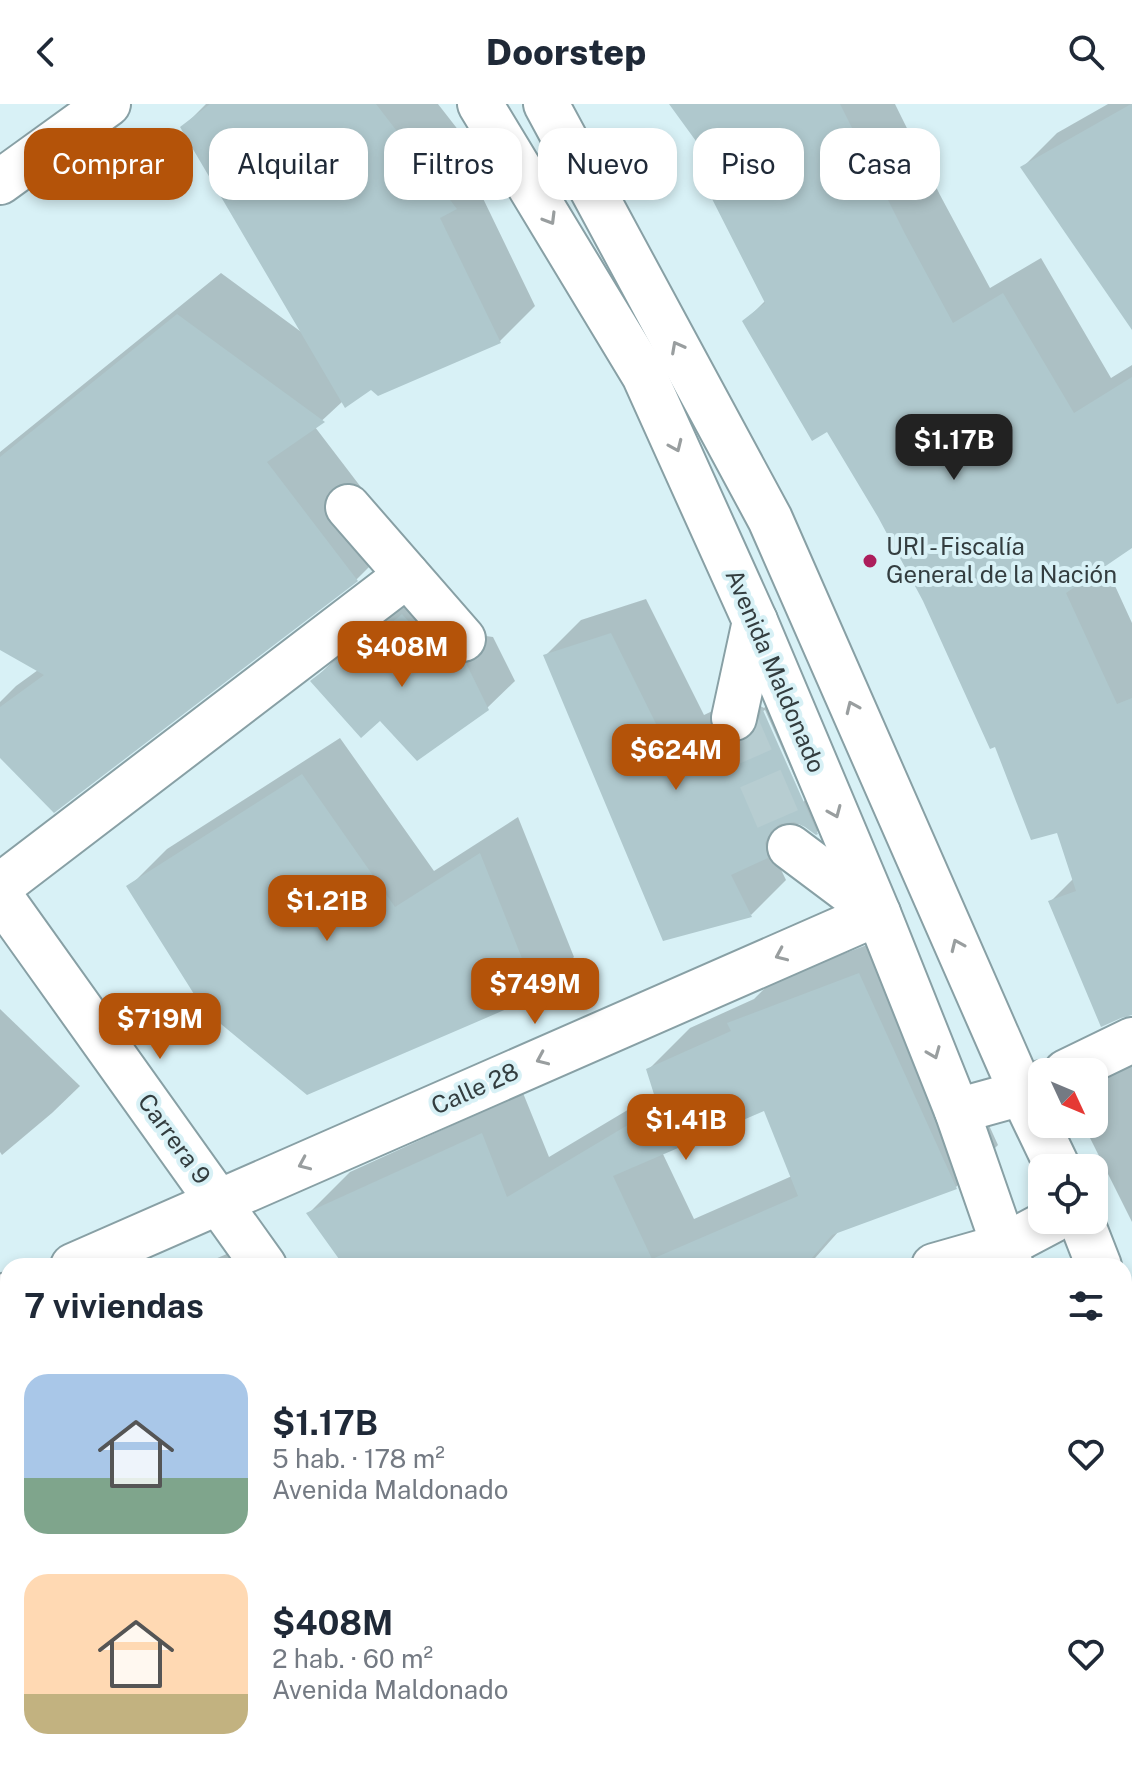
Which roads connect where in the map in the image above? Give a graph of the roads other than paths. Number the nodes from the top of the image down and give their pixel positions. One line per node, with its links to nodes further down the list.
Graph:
1 (108, 104): 4 (street)
2 (480, 104): 7 (street, Avenida Maldonado, one-way to 7)
3 (546, 104): 16 (street, one-way to 3)
4 (4, 168)
5 (348, 507): 6 (street)
6 (407, 575): 8 (street); 10 (street)
7 (755, 621): 9 (street); 12 (street, Avenida Maldonado, one-way to 12)
8 (463, 639)
9 (734, 718)
10 (0, 886)
11 (0, 896): 19 (street, Carrera 9)
12 (878, 913): 13 (street, Calle 28); 13 (street); 18 (street, Avenida Maldonado, one-way to 18)
13 (823, 937): 19 (street, Calle 28, one-way to 19)
14 (1132, 1040): 15 (street)
15 (1095, 1058)
16 (1028, 1079)
17 (1028, 1089): 18 (street)
18 (957, 1111): 22 (street, Avenida Maldonado)
19 (219, 1201): 23 (street, Calle 28); 24 (street, Carrera 9)
20 (1036, 1234): 22 (street)
21 (1086, 1234): 25 (street)
22 (1008, 1256)
23 (91, 1258)
24 (258, 1258)
25 (1096, 1258)

